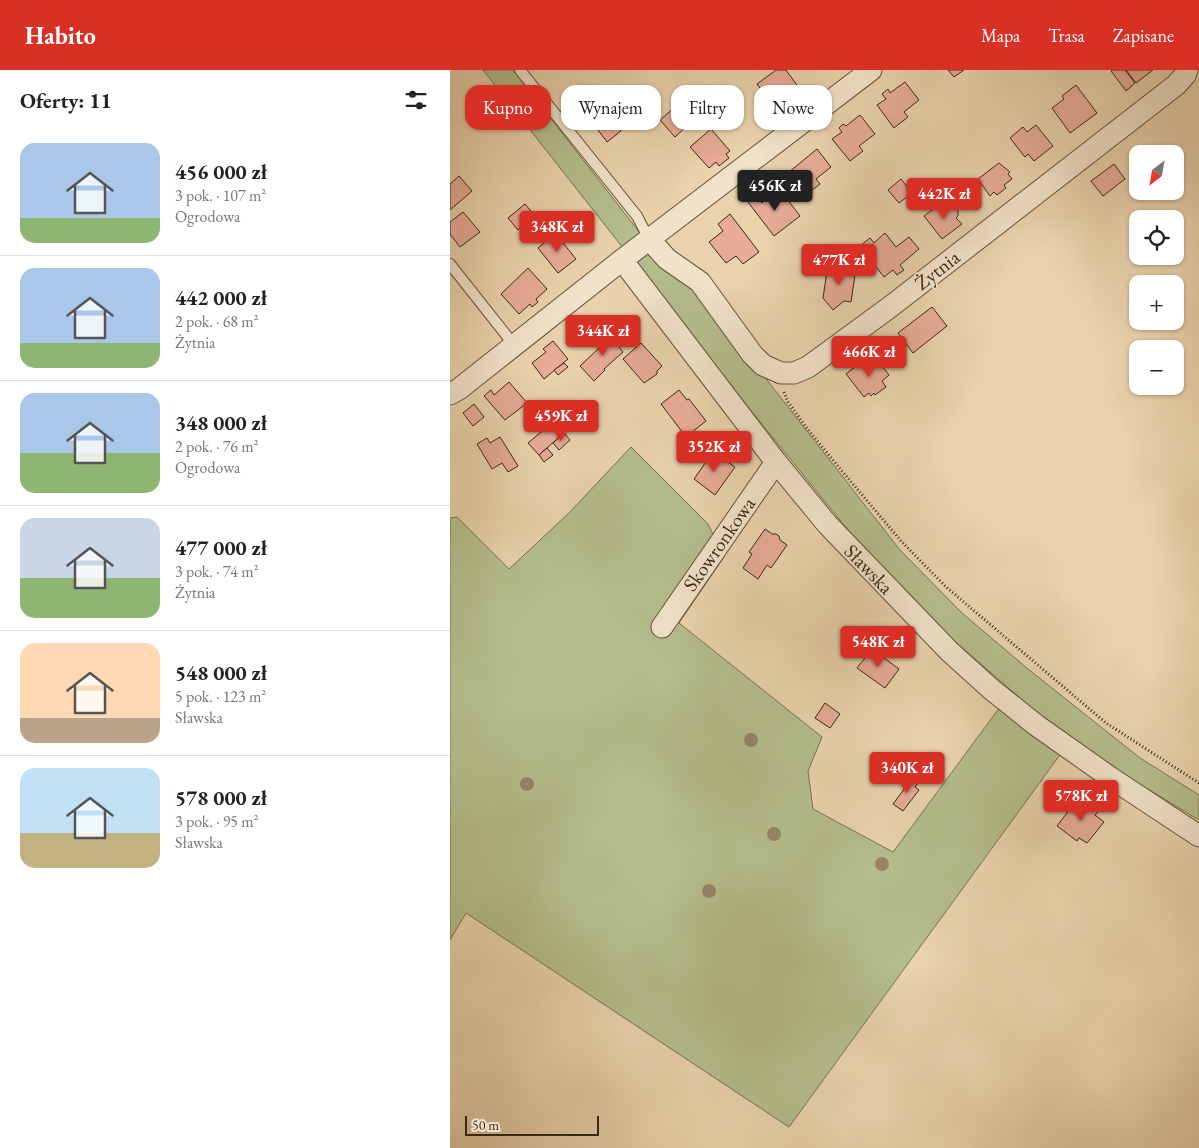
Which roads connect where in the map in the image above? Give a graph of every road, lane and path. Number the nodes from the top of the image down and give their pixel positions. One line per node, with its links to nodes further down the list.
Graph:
1 (520, 70): 4 (lane)
2 (871, 70): 4 (street)
3 (1186, 70): 8 (street, Żytnia)
4 (649, 239): 5 (street); 8 (street)
5 (622, 260): 7 (street); 10 (street, Sławska)
6 (450, 264): 7 (lane)
7 (514, 345): 9 (street)
8 (781, 373): 12 (path)
9 (450, 394)
10 (776, 462): 11 (street, Skowronkowa); 13 (street, Sławska)
11 (662, 627)
12 (1199, 783)
13 (1199, 836)

